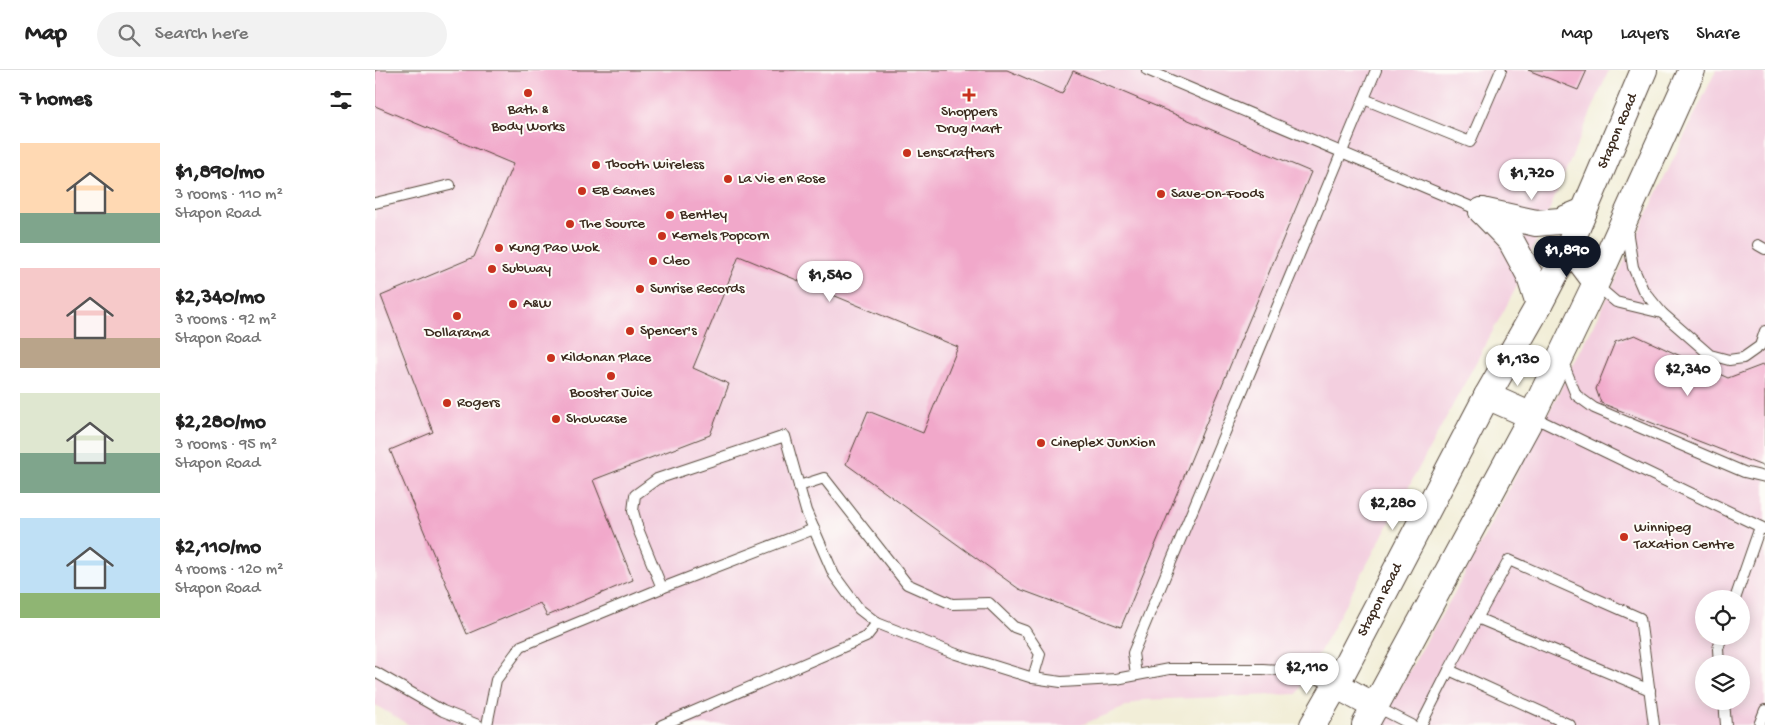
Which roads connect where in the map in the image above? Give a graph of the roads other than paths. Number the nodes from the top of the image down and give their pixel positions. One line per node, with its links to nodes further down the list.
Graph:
1 (1147, 70): 7 (lane)
2 (1376, 70): 6 (lane)
3 (1501, 70): 6 (lane)
4 (1644, 70): 11 (street, Stapon Road)
5 (1692, 70): 12 (street)
6 (1364, 98): 7 (lane)
7 (1342, 152): 10 (lane); 31 (lane)
8 (450, 185): 9 (lane)
9 (375, 203)
10 (1482, 211): 11 (street); 15 (street)
11 (1584, 211): 13 (street, Stapon Road)
12 (1625, 217): 14 (street); 16 (lane)
13 (1568, 249): 14 (street); 15 (street, Stapon Road)
14 (1595, 285): 16 (lane); 18 (street)
15 (1539, 305): 19 (street, Stapon Road)
16 (1662, 313): 17 (lane)
17 (1765, 331)
18 (1561, 356): 20 (street); 21 (lane)
19 (1487, 396): 20 (street); 33 (street, Stapon Road)
20 (1532, 416): 23 (lane); 37 (street)
21 (1765, 477)
22 (799, 486): 24 (lane); 25 (lane); 32 (lane)
23 (1762, 528): 26 (lane)
24 (814, 529): 25 (lane); 28 (lane)
25 (662, 588): 39 (lane)
26 (1738, 590)
27 (1477, 618): 29 (lane); 34 (lane); 34 (lane)
28 (877, 623): 32 (lane); 40 (lane)
29 (1449, 670): 43 (lane); 44 (lane)
30 (375, 672): 38 (lane)
31 (1136, 675): 32 (lane); 33 (lane)
32 (1033, 678)
33 (1336, 685): 37 (street); 41 (street, Stapon Road)
34 (1650, 690): 45 (lane)
35 (1725, 710): 46 (lane)
36 (1765, 710): 47 (lane)
37 (1371, 716): 42 (lane)
38 (478, 725)
39 (487, 725)
40 (663, 725)
41 (1313, 725)
42 (1412, 725)
43 (1421, 725)
44 (1569, 725)
45 (1654, 725)
46 (1726, 725)
47 (1759, 725)

